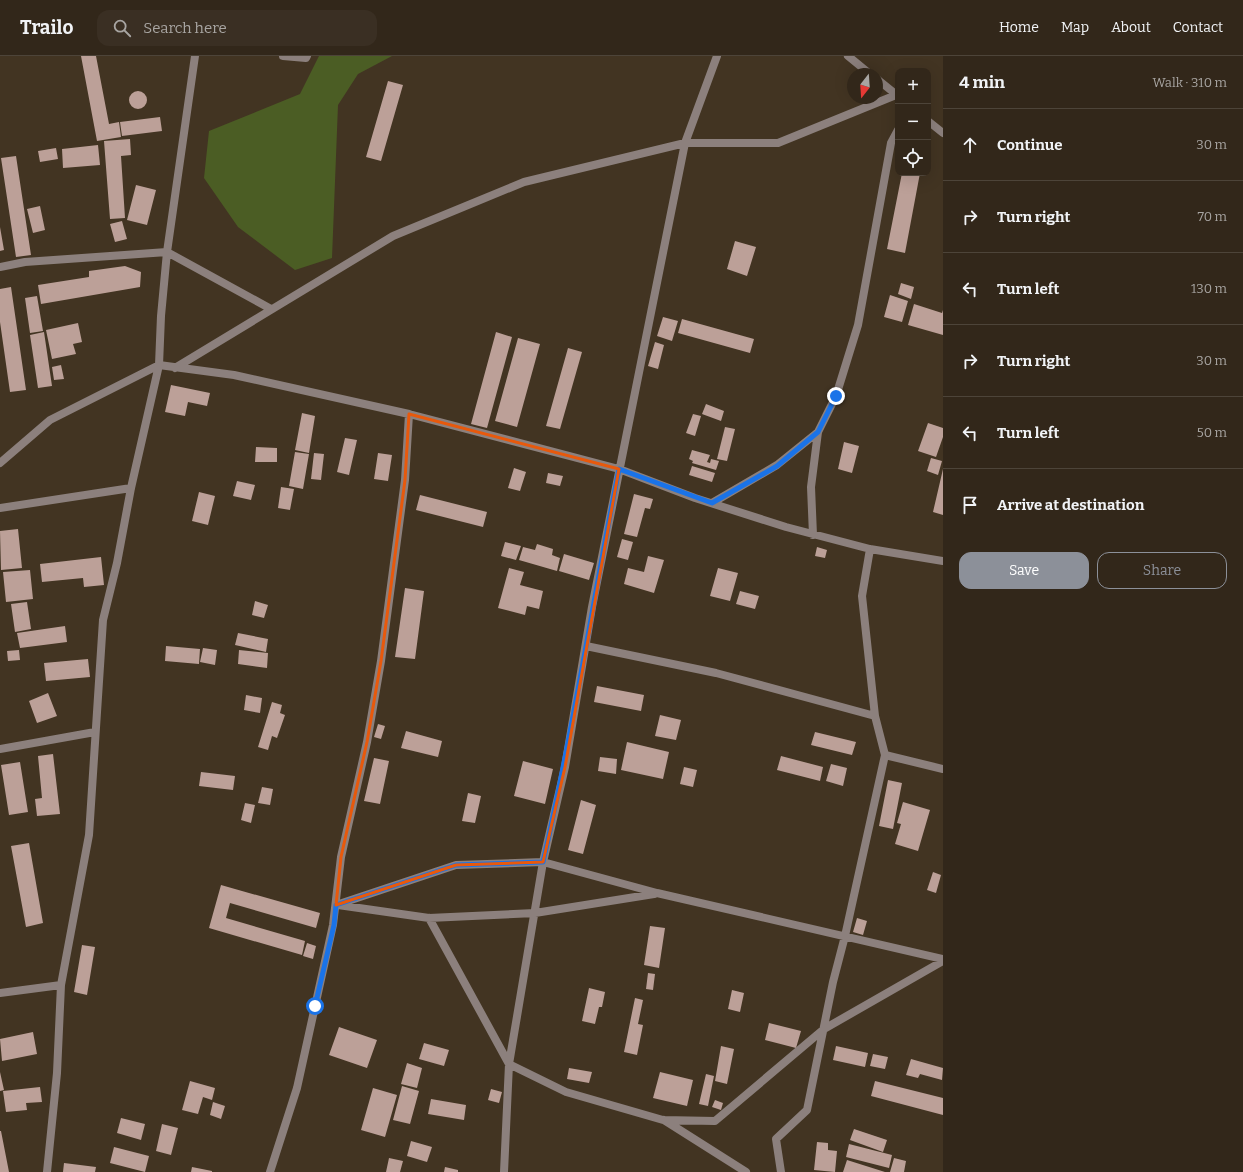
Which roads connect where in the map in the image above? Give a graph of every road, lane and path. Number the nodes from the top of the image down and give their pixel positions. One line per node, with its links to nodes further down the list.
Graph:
1 (195, 56): 14 (street)
2 (283, 56): 3 (street)
3 (307, 56)
4 (717, 56): 13 (street)
5 (848, 56): 6 (street)
6 (863, 68)
7 (883, 85): 8 (street)
8 (895, 94)
9 (895, 97): 13 (street)
10 (931, 123): 11 (street)
11 (943, 133)
12 (895, 136): 20 (street)
13 (685, 143): 16 (street); 22 (street)
14 (167, 252): 15 (street); 16 (street); 17 (street)
15 (0, 267)
16 (271, 309): 18 (street)
17 (159, 365): 18 (street); 21 (street); 23 (street)
18 (175, 368): 19 (street)
19 (410, 414): 22 (street); 37 (street)
20 (818, 432): 24 (street); 26 (street)
21 (0, 463)
22 (619, 469): 24 (street); 29 (street)
23 (131, 488): 25 (street); 31 (street)
24 (712, 503): 26 (street)
25 (0, 508)
26 (813, 535): 27 (street)
27 (870, 549): 28 (street); 30 (street)
28 (943, 561)
29 (586, 646): 30 (street); 35 (street)
30 (875, 716): 33 (street)
31 (95, 732): 32 (street); 42 (street)
32 (0, 749)
33 (885, 756): 34 (street); 40 (street)
34 (943, 768)
35 (543, 862): 36 (street); 37 (street); 38 (street)
36 (657, 893): 38 (street); 40 (street)
37 (336, 905): 39 (street); 48 (street)
38 (535, 913): 39 (street); 45 (street)
39 (429, 918): 45 (street)
40 (846, 936): 41 (street); 44 (street)
41 (943, 960): 44 (street)
42 (61, 985): 43 (street); 47 (street)
43 (0, 993)
44 (824, 1029): 46 (street); 51 (street)
45 (508, 1064): 46 (street); 49 (street)
46 (663, 1120): 50 (street)
47 (47, 1172)
48 (270, 1172)
49 (504, 1172)
50 (746, 1172)
51 (781, 1172)

